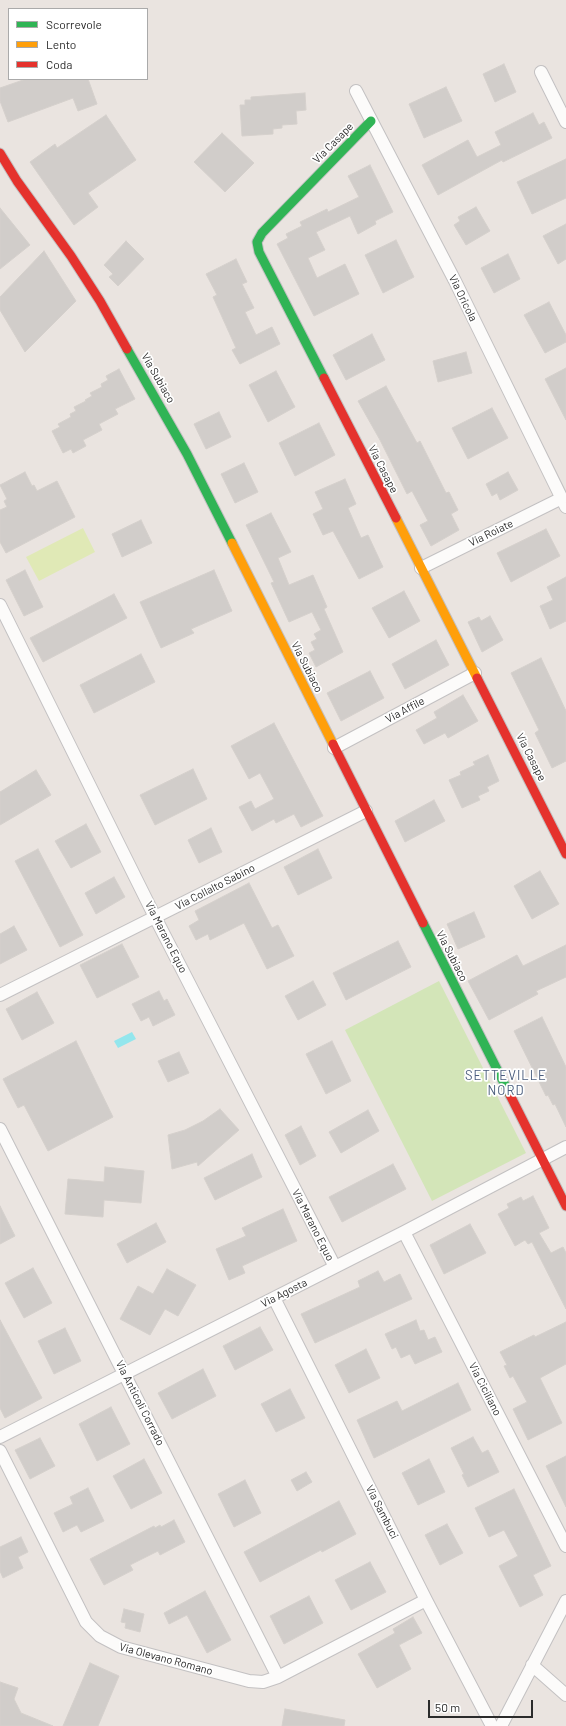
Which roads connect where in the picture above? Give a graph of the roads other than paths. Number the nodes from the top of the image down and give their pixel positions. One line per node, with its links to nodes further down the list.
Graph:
1 (541, 72): 4 (street)
2 (356, 91): 3 (street, Via Oricola)
3 (372, 121): 6 (street, Via Oricola); 7 (street, Via Casape)
4 (566, 122)
5 (0, 153): 10 (street, Via Subiaco)
6 (564, 503): 7 (street, Via Roiate)
7 (421, 568): 9 (street, Via Casape)
8 (0, 605): 13 (street, Via Marano Equo)
9 (475, 673): 10 (street, Via Affile); 12 (street, Via Casape)
10 (334, 748): 11 (street, Via Subiaco)
11 (366, 812): 13 (street, Via Collalto Sabino); 17 (street, Via Subiaco)
12 (566, 854)
13 (155, 917): 14 (street, Via Collalto Sabino); 20 (street, Via Marano Equo)
14 (0, 995)
15 (0, 1129): 22 (street, Via Anticoli Corrado)
16 (566, 1146): 17 (street, Via Agosta)
17 (542, 1159): 18 (street, Via Subiaco); 19 (street, Via Agosta)
18 (566, 1206)
19 (404, 1232): 20 (street, Via Agosta); 25 (street, Via Ciciliano)
20 (335, 1267): 21 (street, Via Agosta)
21 (274, 1298): 22 (street, Via Agosta); 26 (street, Via Sambuci)
22 (125, 1373): 23 (street, Via Agosta); 29 (street, Via Anticoli Corrado)
23 (0, 1436)
24 (0, 1450): 29 (street, Via Olevano Romano)
25 (566, 1546)
26 (426, 1600): 29 (street, Via Olevano Romano); 31 (street, Via Sambuci)
27 (566, 1601): 28 (street)
28 (532, 1664): 30 (street); 32 (street)
29 (278, 1677)
30 (566, 1695)
31 (492, 1726)
32 (500, 1726)

